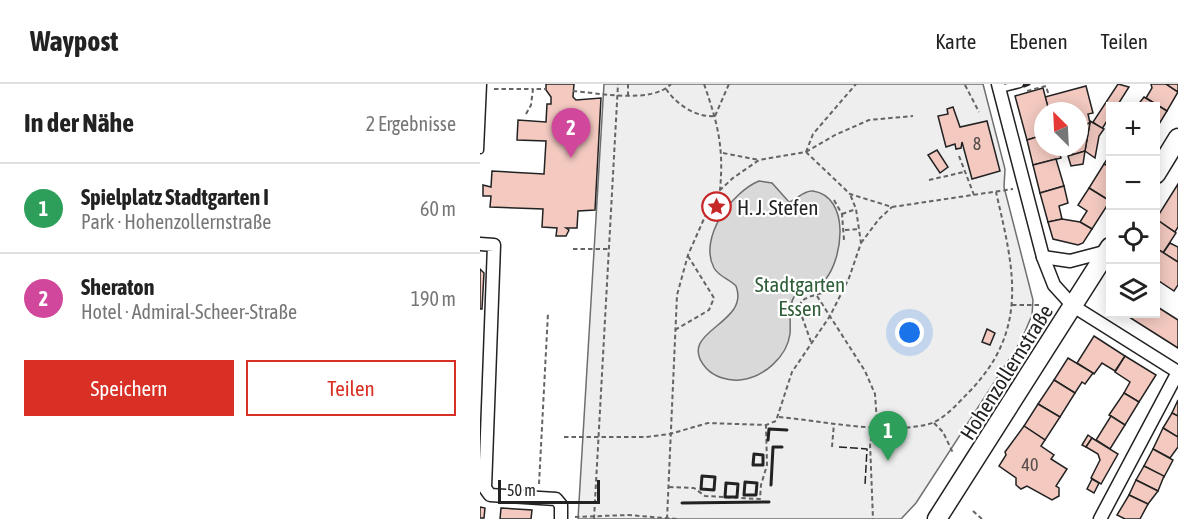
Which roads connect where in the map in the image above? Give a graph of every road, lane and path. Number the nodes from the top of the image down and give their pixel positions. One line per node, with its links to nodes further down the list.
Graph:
1 (618, 84): 15 (path)
2 (628, 84): 16 (path)
3 (671, 84): 13 (path)
4 (704, 84): 21 (path)
5 (729, 84): 21 (path)
6 (856, 84): 25 (path)
7 (965, 85): 19 (path)
8 (483, 86): 11 (path); 18 (lane)
9 (1022, 86): 10 (lane); 17 (path)
10 (999, 87): 32 (street)
11 (533, 89): 12 (path); 20 (path)
12 (546, 89)
13 (666, 89): 16 (path); 21 (path)
14 (573, 92): 15 (path)
15 (617, 95): 16 (path); 47 (path)
16 (628, 96)
17 (1048, 96)
18 (482, 109): 24 (lane)
19 (979, 112)
20 (526, 114)
21 (715, 116): 26 (path)
22 (913, 116): 25 (path)
23 (1178, 138): 29 (main road)
24 (480, 150)
25 (806, 152): 28 (path); 35 (path)
26 (723, 153): 28 (path); 33 (path)
27 (959, 156): 30 (path)
28 (759, 160): 33 (path)
29 (1160, 166)
30 (965, 172): 31 (path); 36 (path)
31 (929, 180)
32 (1024, 187): 34 (path); 51 (street)
33 (720, 190): 50 (path)
34 (996, 192): 36 (path); 54 (path)
35 (850, 194): 38 (path); 39 (path)
36 (974, 196): 38 (path)
37 (834, 200): 40 (path)
38 (892, 207): 44 (path)
39 (856, 210): 40 (path); 41 (path)
40 (842, 214): 42 (path)
41 (860, 229): 42 (path); 44 (path)
42 (844, 230): 43 (path)
43 (844, 240)
44 (861, 243): 52 (path)
45 (480, 244): 67 (street)
46 (573, 249): 47 (path)
47 (608, 249): 69 (path)
48 (1106, 250): 51 (street)
49 (1106, 254): 56 (main road, Hohenzollernstraße)
50 (688, 255): 59 (path); 59 (path)
51 (1043, 257): 56 (street)
52 (845, 287): 53 (path); 58 (path)
53 (817, 296): 58 (path); 60 (path)
54 (1012, 305): 55 (path); 64 (path)
55 (1040, 305)
56 (1073, 306): 61 (street); 81 (main road, Hohenzollernstraße)
57 (548, 313): 74 (path)
58 (830, 316): 60 (path); 66 (path)
59 (675, 330): 68 (path)
60 (811, 342): 62 (path)
61 (1178, 372): 83 (street)
62 (779, 417): 63 (path); 65 (path)
63 (834, 422): 66 (path); 71 (path)
64 (934, 423): 66 (path); 72 (path)
65 (766, 425): 68 (path); 73 (path)
66 (876, 426): 80 (path)
67 (483, 432): 74 (street)
68 (670, 434): 69 (path); 73 (path)
69 (599, 436): 70 (path); 77 (path)
70 (564, 437)
71 (832, 447)
72 (952, 453)
73 (669, 487): 78 (path)
74 (539, 498): 76 (street)
75 (973, 511): 82 (path)
76 (561, 518): 77 (path)
77 (594, 518): 78 (path)
78 (667, 519): 79 (path)
79 (677, 519)
80 (873, 519)
81 (937, 519)
82 (982, 519)
83 (1100, 519)

